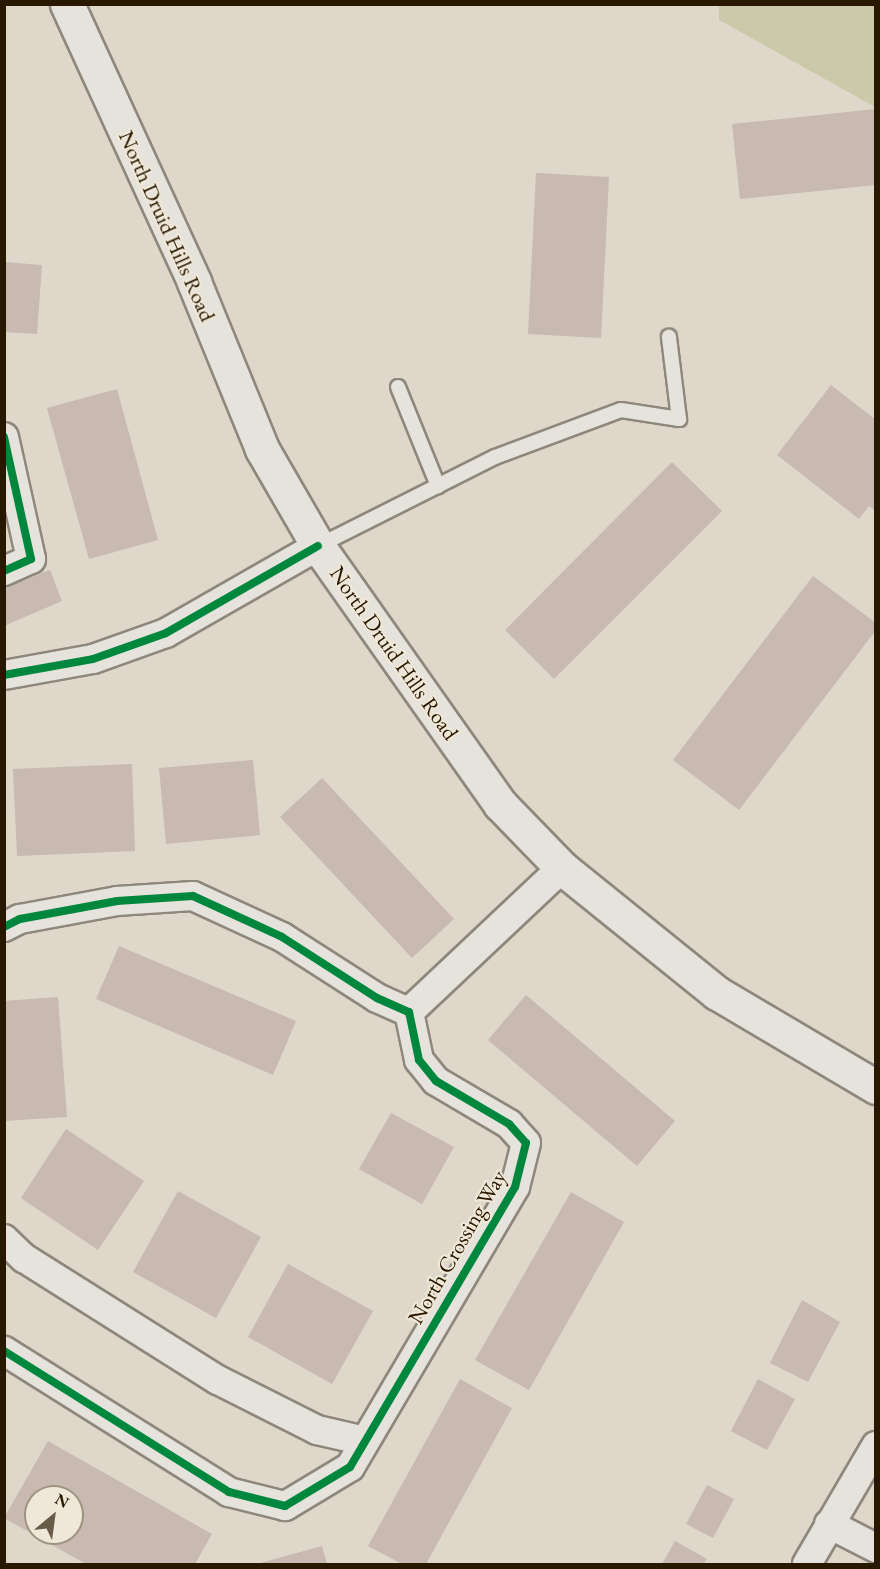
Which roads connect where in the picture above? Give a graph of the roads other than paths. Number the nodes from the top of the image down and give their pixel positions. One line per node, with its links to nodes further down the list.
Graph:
1 (67, 4): 6 (main road, North Druid Hills Road)
2 (669, 337): 5 (lane)
3 (398, 387): 5 (lane)
4 (4, 437): 7 (street)
5 (438, 486): 6 (lane)
6 (318, 546): 8 (street); 9 (main road, North Druid Hills Road)
7 (4, 571)
8 (4, 675)
9 (562, 868): 11 (street); 12 (main road, North Druid Hills Road)
10 (4, 927): 11 (street)
11 (409, 1012): 15 (street, North Crossing Way)
12 (876, 1087)
13 (4, 1239): 15 (street)
14 (4, 1351): 15 (street, North Crossing Way)
15 (365, 1441)
16 (876, 1446): 17 (street)
17 (829, 1524): 18 (street); 19 (street)
18 (876, 1548)
19 (807, 1564)

